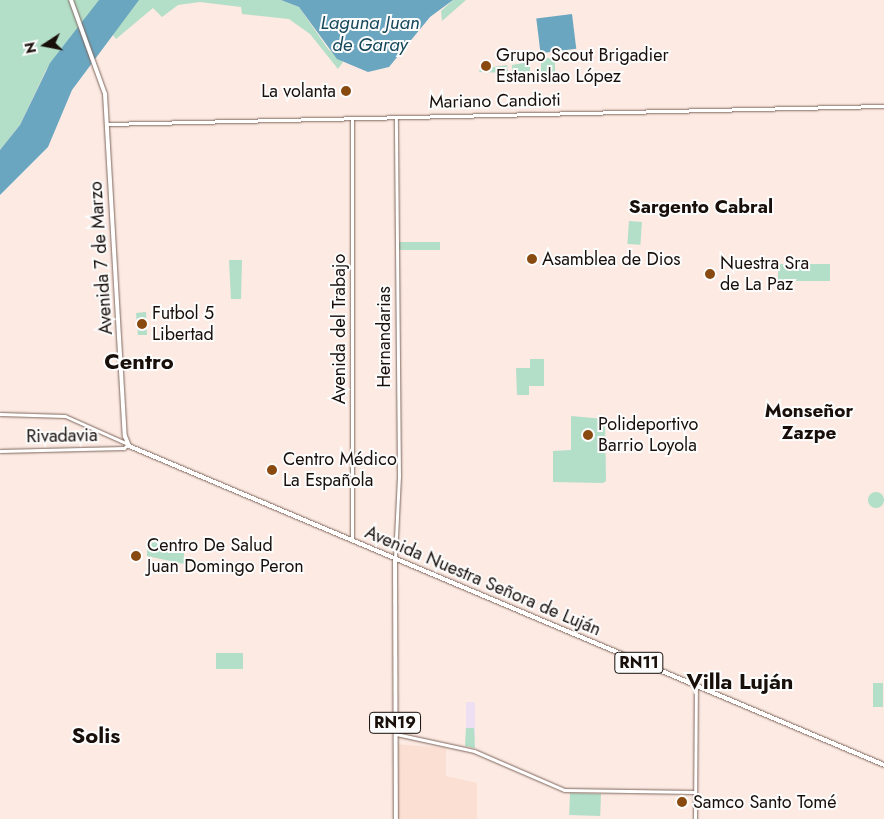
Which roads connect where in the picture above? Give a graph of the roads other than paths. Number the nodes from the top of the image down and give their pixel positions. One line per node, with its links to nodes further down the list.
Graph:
1 (71, 0): 5 (main road, Avenida 7 de Marzo)
2 (884, 106): 3 (street, Mariano Candioti)
3 (396, 117): 4 (street, Mariano Candioti); 10 (street, Hernandarias)
4 (352, 118): 5 (street, Mariano Candioti); 9 (street, Avenida del Trabajo)
5 (107, 124): 7 (main road, Avenida 7 de Marzo)
6 (0, 414): 7 (street)
7 (128, 444): 8 (street, Rivadavia); 9 (main road, Avenida Nuestra Señora de Luján / RN11)
8 (0, 450)
9 (352, 539): 10 (main road, Avenida Nuestra Señora de Luján / RN11)
10 (396, 558): 11 (main road, Avenida Nuestra Señora de Luján / RN11); 12 (main road, RN19); 13 (main road, RN19)
11 (410, 564): 12 (main road); 14 (main road, Avenida Nuestra Señora de Luján / RN11)
12 (397, 570): 13 (main road, RN19)
13 (396, 596): 15 (main road, RN19)
14 (696, 687): 16 (main road, Avenida Nuestra Señora de Luján / RN11); 17 (street)
15 (395, 734): 17 (street); 18 (main road, RN19)
16 (884, 765)
17 (695, 792): 19 (street)
18 (396, 819)
19 (695, 819)

